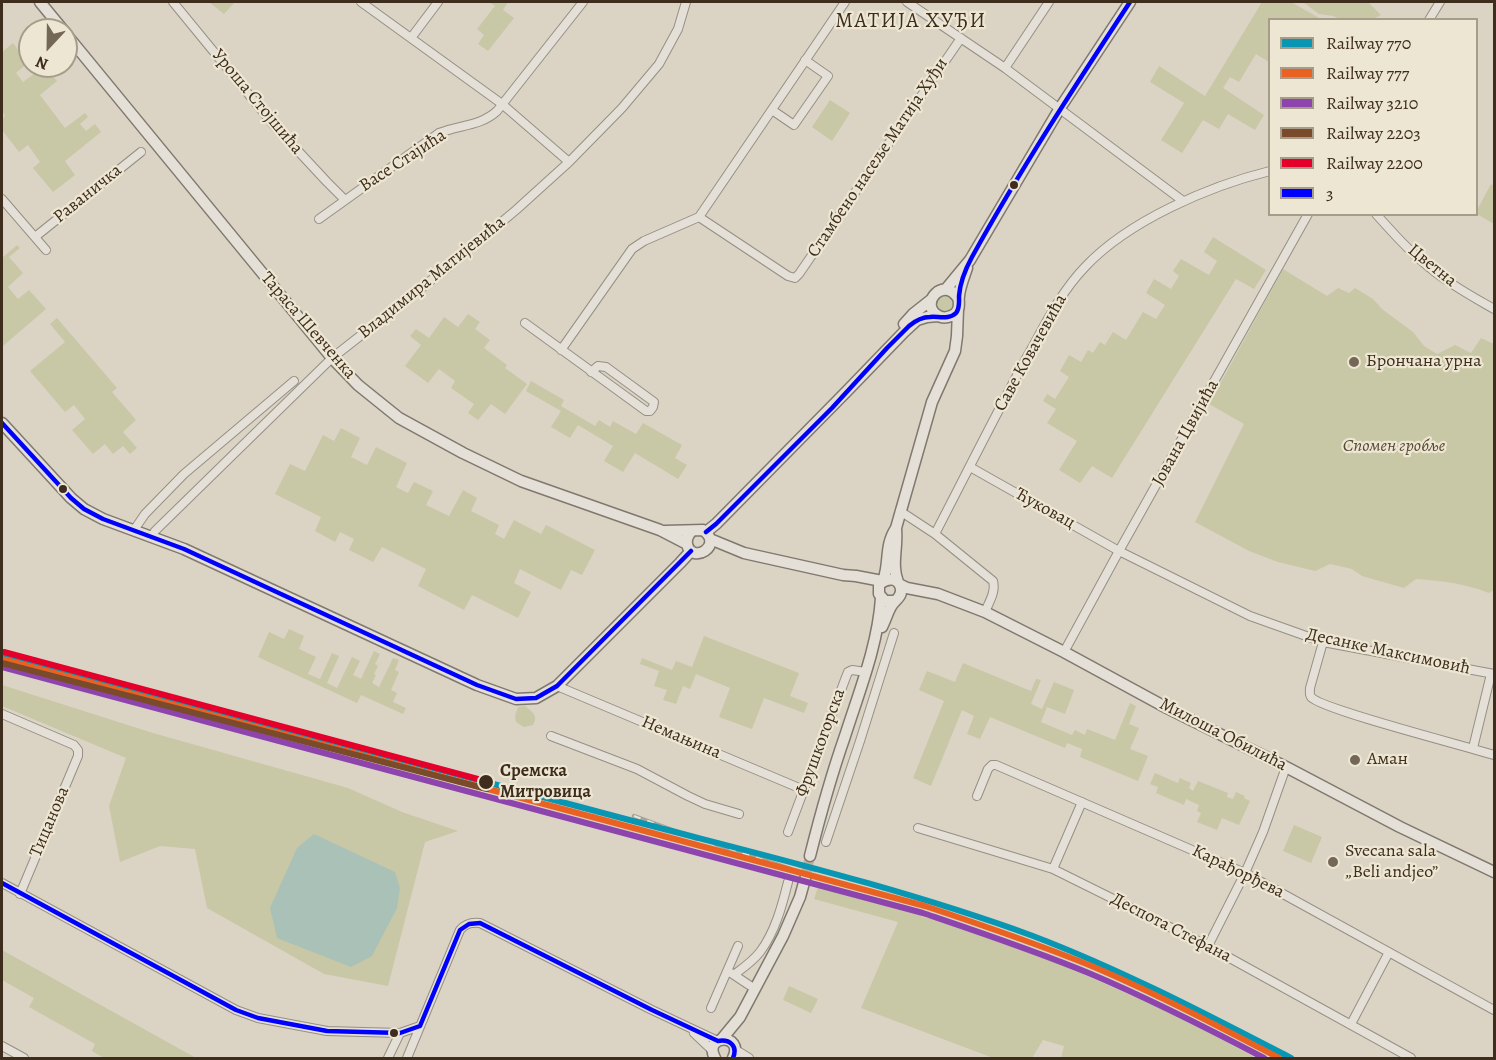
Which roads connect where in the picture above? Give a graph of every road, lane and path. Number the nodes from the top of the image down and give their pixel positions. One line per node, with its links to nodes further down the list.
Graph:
1 (40, 2): 12 (street)
2 (172, 2): 26 (street, Уроша Стојшића)
3 (361, 2): 14 (street)
4 (438, 2): 14 (street)
5 (584, 2): 19 (street, Васе Стајића)
6 (686, 2): 23 (street, Владимира Матијевића)
7 (845, 2): 17 (street)
8 (907, 2): 15 (street)
9 (1049, 2): 18 (street)
10 (1130, 2): 20 (street)
11 (1440, 2): 13 (street)
12 (53, 18)
13 (1430, 18)
14 (411, 38): 19 (street)
15 (961, 38): 18 (street); 30 (street, Стамбено насеље Матија Хуђи)
16 (78, 49): 43 (street, Тараса Шевченка)
17 (805, 60): 21 (street); 21 (street)
18 (1005, 68): 20 (street)
19 (502, 104): 23 (street); 26 (street, Васе Стајића)
20 (1059, 108): 27 (street); 34 (street)
21 (772, 110): 30 (street)
22 (141, 152): 32 (street, Раваничка)
23 (569, 162): 43 (street, Владимира Матијевића)
24 (1268, 171): 27 (street, Саве Ковачевића)
25 (2, 199): 32 (street)
26 (345, 200): 31 (street, Васе Стајића)
27 (1184, 201): 48 (street, Саве Ковачевића)
28 (1307, 216): 58 (street, Јована Цвијића)
29 (1378, 216): 38 (street, Цветна)
30 (699, 217): 42 (street)
31 (319, 219)
32 (35, 237): 33 (street)
33 (46, 250)
34 (970, 260): 35 (street); 37 (street)
35 (946, 289): 36 (street); 37 (street)
36 (932, 299): 39 (street); 41 (street)
37 (958, 304): 39 (street); 44 (street)
38 (1494, 309)
39 (940, 317): 41 (street); 44 (street)
40 (525, 323): 42 (street)
41 (897, 338): 56 (street)
42 (561, 350): 45 (street)
43 (332, 358): 52 (street, Тараса Шевченка); 55 (street, Владимира Матијевића)
44 (946, 367): 49 (street)
45 (591, 372): 45 (street)
46 (294, 381): 51 (street)
47 (2, 423): 51 (street)
48 (970, 467): 54 (street, Саве Ковачевића); 58 (street, Ћуковац)
49 (900, 511): 50 (street); 54 (street)
50 (896, 528): 62 (street); 63 (street)
51 (134, 530): 55 (street)
52 (660, 530): 53 (street, Тараса Шевченка); 57 (street, Тараса Шевченка)
53 (692, 531): 56 (street); 57 (street)
54 (935, 534): 67 (street)
55 (152, 536): 74 (street)
56 (708, 536): 59 (street); 60 (street)
57 (689, 548): 59 (street); 74 (street)
58 (1119, 551): 69 (street, Десанке Максимовић); 71 (street, Јована Цвијића)
59 (705, 552): 60 (street)
60 (744, 553): 61 (street)
61 (843, 575): 62 (street); 64 (street)
62 (883, 581): 63 (street); 64 (street)
63 (898, 583): 65 (street); 66 (street, Милоша Обилића)
64 (880, 596): 65 (street); 70 (street, Фрушкогорска)
65 (896, 600): 66 (street, Милоша Обилића); 70 (street, Фрушкогорска)
66 (951, 600): 67 (street, Милоша Обилића)
67 (985, 612): 71 (street, Милоша Обилића)
68 (894, 633): 78 (street, Фрушкогорска)
69 (1323, 642): 73 (street, Десанке Максимовић); 79 (street)
70 (871, 652): 72 (street, Фрушкогорска)
71 (1064, 652): 81 (street, Милоша Обилића)
72 (866, 672): 77 (street, Фрушкогорска); 82 (street, Фрушкогорска)
73 (1493, 674): 79 (street)
74 (557, 686): 82 (street, Немањина)
75 (2, 714): 96 (street, Тицанова)
76 (551, 736): 85 (street)
77 (845, 736): 78 (street, Фрушкогорска); 89 (street, Фрушкогорска)
78 (860, 741): 88 (street, Фрушкогорска)
79 (1473, 748): 80 (street)
80 (1494, 755)
81 (1286, 767): 91 (street, Милоша Обилића); 92 (street)
82 (804, 790): 87 (street, Фрушкогорска)
83 (977, 796): 84 (street, Карађорђева)
84 (1082, 802): 90 (street); 92 (street, Карађорђева)
85 (739, 814)
86 (918, 828): 90 (street, Деспота Стефана)
87 (788, 832)
88 (826, 842)
89 (810, 856)
90 (1053, 870): 98 (street, Деспота Стефана)
91 (1494, 872)
92 (1245, 873): 98 (street); 99 (street, Карађорђева)
93 (805, 879): 101 (street)
94 (788, 882): 100 (street)
95 (2, 883): 96 (street)
96 (20, 894): 107 (street)
97 (738, 946): 100 (street)
98 (1208, 946): 105 (street, Деспота Стефана)
99 (1389, 952): 103 (street, Карађорђева); 105 (street)
100 (731, 973): 101 (street); 102 (street)
101 (755, 989): 104 (street)
102 (711, 1008)
103 (1494, 1010)
104 (740, 1017): 109 (street); 110 (street)
105 (1351, 1024): 115 (street, Деспота Стефана)
106 (420, 1026): 107 (street); 109 (street); 113 (street)
107 (400, 1033): 112 (street)
108 (2, 1046): 111 (street)
109 (716, 1051): 110 (street)
110 (735, 1052): 114 (street)
111 (24, 1059)
112 (388, 1059)
113 (407, 1059)
114 (749, 1059)
115 (1410, 1059)

